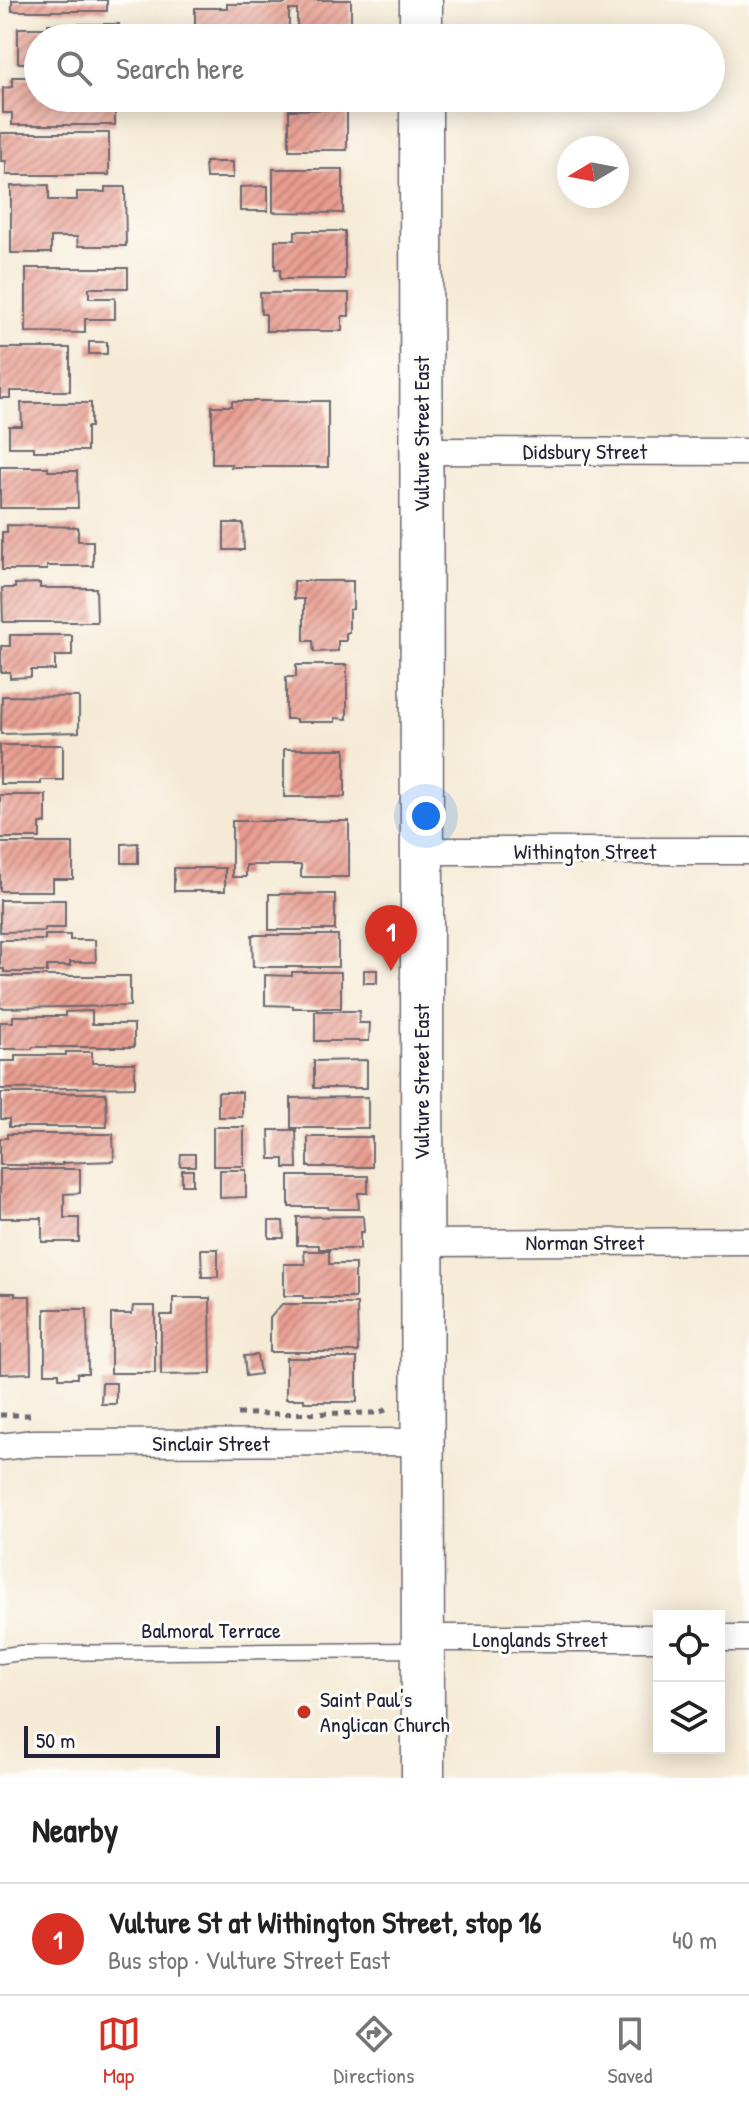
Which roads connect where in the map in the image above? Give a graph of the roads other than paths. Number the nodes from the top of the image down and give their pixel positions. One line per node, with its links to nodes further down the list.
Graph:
1 (421, 0): 2 (main road)
2 (421, 24)
3 (421, 112): 4 (main road, Vulture Street East)
4 (421, 451): 5 (street, Didsbury Street); 6 (main road, Vulture Street East)
5 (749, 452)
6 (421, 851): 7 (street, Withington Street); 9 (main road, Vulture Street East)
7 (749, 851)
8 (749, 1241): 9 (street, Norman Street)
9 (421, 1243): 10 (main road, Vulture Street East)
10 (421, 1442): 11 (street, Sinclair Street); 15 (main road, Vulture Street East)
11 (0, 1447)
12 (653, 1638): 15 (street, Longlands Street)
13 (725, 1638): 14 (street)
14 (749, 1638)
15 (422, 1644): 16 (lane, Balmoral Terrace); 17 (main road, Vulture Street East)
16 (0, 1656)
17 (423, 1778)

